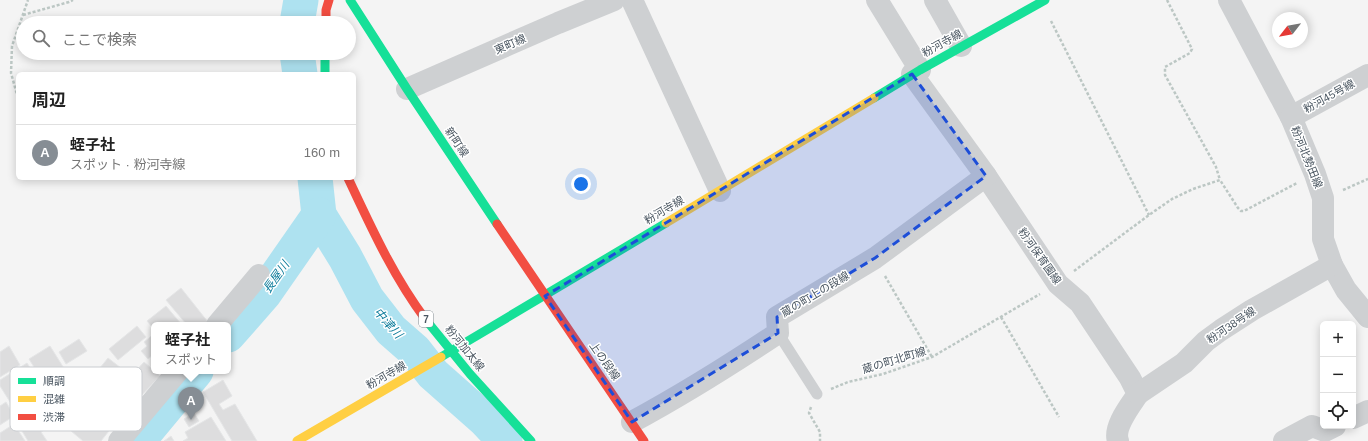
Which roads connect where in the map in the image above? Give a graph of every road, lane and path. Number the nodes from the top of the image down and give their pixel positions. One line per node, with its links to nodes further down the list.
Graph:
1 (28, 0): 12 (path)
2 (73, 0): 12 (path)
3 (329, 0): 13 (main road)
4 (614, 0): 20 (street, 東町線)
5 (632, 0): 28 (street)
6 (877, 0): 18 (street, 粉河保育園線)
7 (935, 0): 15 (street)
8 (1167, 0): 27 (path)
9 (1229, 0): 22 (street, 粉河北勢田線)
10 (351, 1): 20 (main road, 新町線)
11 (1043, 1): 15 (main road, 粉河寺線); 30 (path)
12 (23, 15)
13 (326, 16)
14 (16, 35): 21 (path)
15 (961, 46): 18 (main road, 粉河寺線)
16 (325, 60): 17 (main road)
17 (325, 72)
18 (916, 72): 24 (street, 粉河保育園線); 28 (main road, 粉河寺線)
19 (1368, 75): 22 (street, 粉河45号線)
20 (407, 89): 35 (main road, 新町線)
21 (16, 91)
22 (1291, 117): 23 (street, 粉河北勢田線)
23 (1315, 174): 27 (path); 29 (street, 粉河北勢田線)
24 (986, 176): 31 (street, 蔵の町上の段線); 34 (street, 粉河保育園線)
25 (1368, 179): 29 (path)
26 (349, 180): 40 (main road, 粉河加太線 / 7)
27 (1220, 180): 30 (path, 蔵の町北町線)
28 (720, 191): 35 (main road, 粉河寺線)
29 (1323, 198): 32 (street, 粉河北勢田線)
30 (1148, 215): 34 (path, 蔵の町北町線)
31 (875, 258): 39 (street, 蔵の町上の段線); 41 (path)
32 (1332, 265): 37 (street, 粉河北勢田線); 44 (street, 粉河38号線)
33 (259, 275): 38 (street)
34 (1058, 284): 36 (path, 蔵の町北町線); 44 (street, 粉河保育園線)
35 (545, 296): 40 (main road, 粉河寺線); 49 (main road, 上の段線)
36 (1001, 317): 41 (path, 蔵の町北町線); 47 (path)
37 (1368, 317)
38 (220, 322)
39 (778, 333): 43 (lane); 49 (street, 蔵の町上の段線)
40 (451, 351): 52 (main road, 粉河寺線); 54 (main road, 粉河加太線 / 7)
41 (932, 357): 43 (path, 蔵の町北町線)
42 (175, 374): 46 (street)
43 (816, 394): 56 (path)
44 (1138, 394): 57 (street)
45 (1368, 411): 48 (street)
46 (142, 414)
47 (1059, 417)
48 (1356, 417)
49 (632, 422): 55 (main road, 上の段線)
50 (1329, 429): 58 (street)
51 (127, 431): 53 (street)
52 (305, 439)
53 (119, 441)
54 (530, 441)
55 (644, 441)
56 (820, 441)
57 (1118, 441)
58 (1284, 441)

